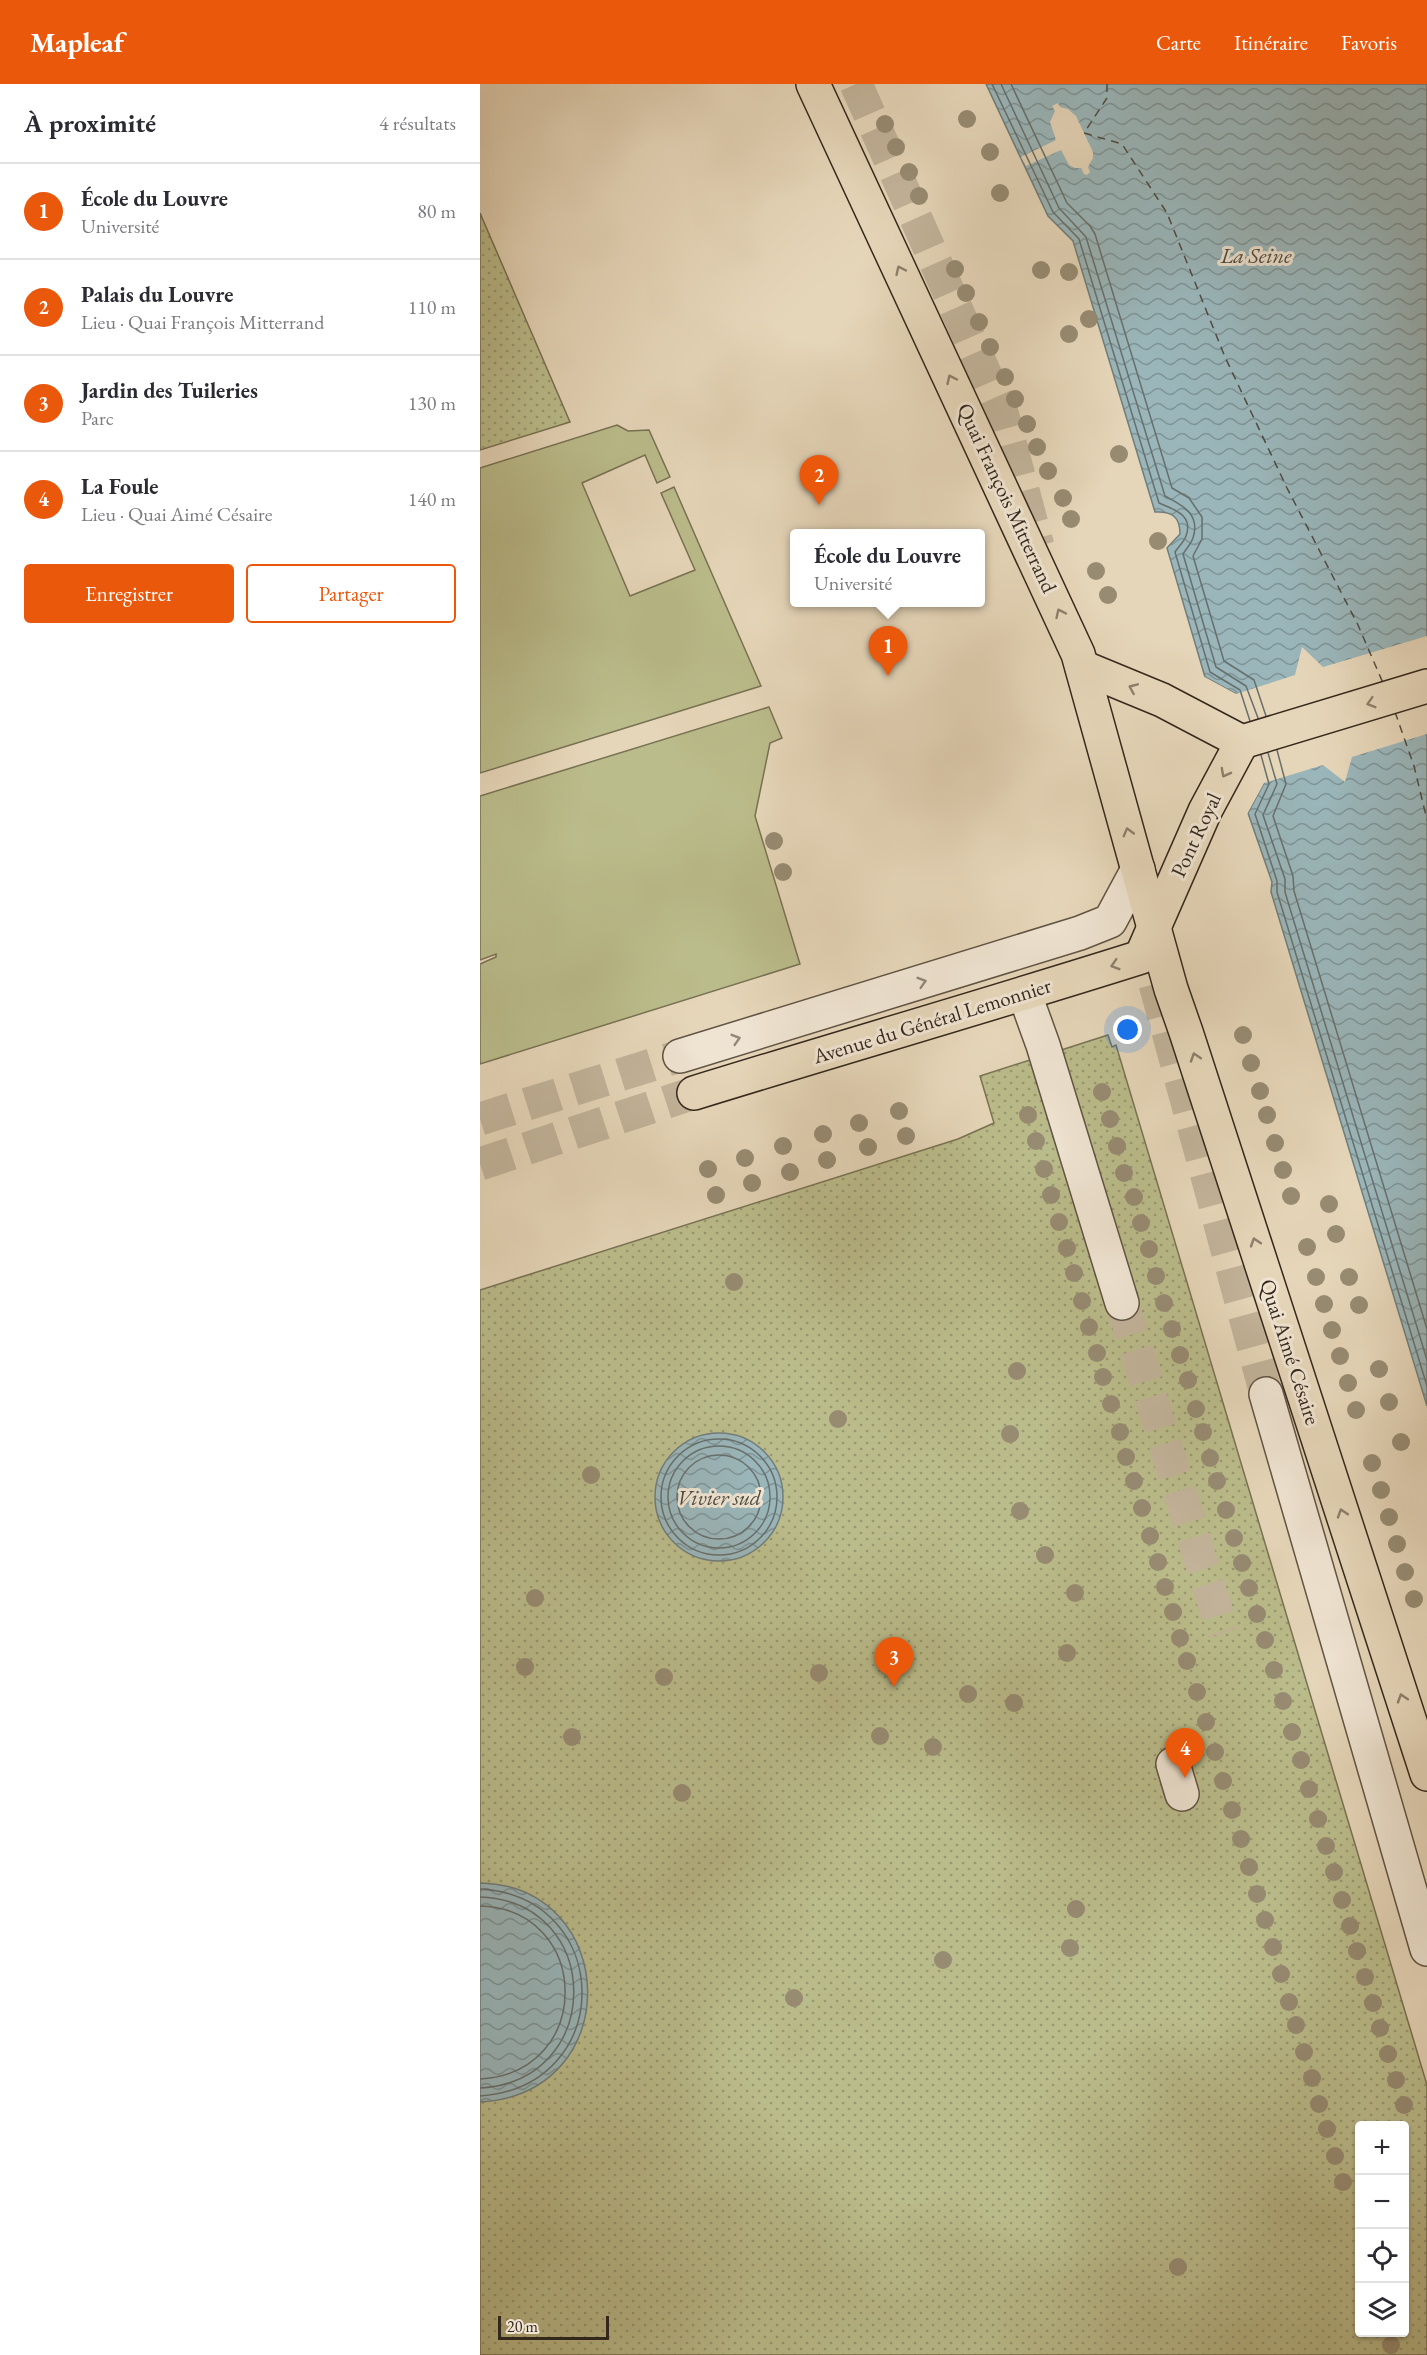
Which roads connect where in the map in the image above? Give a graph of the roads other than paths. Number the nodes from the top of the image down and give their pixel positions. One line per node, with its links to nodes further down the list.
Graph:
1 (813, 84): 2 (main road, Quai François Mitterrand, one-way to 1)
2 (1082, 667): 4 (main road, one-way to 2); 5 (main road, Quai François Mitterrand, one-way to 2)
3 (1427, 686): 4 (main road, one-way to 4)
4 (1242, 742): 6 (main road, Pont Royal, one-way to 6)
5 (1138, 869): 6 (main road, Quai François Mitterrand); 8 (lane, one-way to 5)
6 (1154, 929): 7 (main road, Avenue du Général Lemonnier, one-way to 7); 12 (main road, Quai Aimé Césaire, one-way to 6)
7 (1025, 994): 9 (main road, Avenue du Général Lemonnier); 10 (lane)
8 (680, 1056)
9 (694, 1093)
10 (1122, 1303)
11 (1266, 1394): 13 (lane, Quai Aimé Césaire)
12 (1427, 1774)
13 (1427, 1949)

